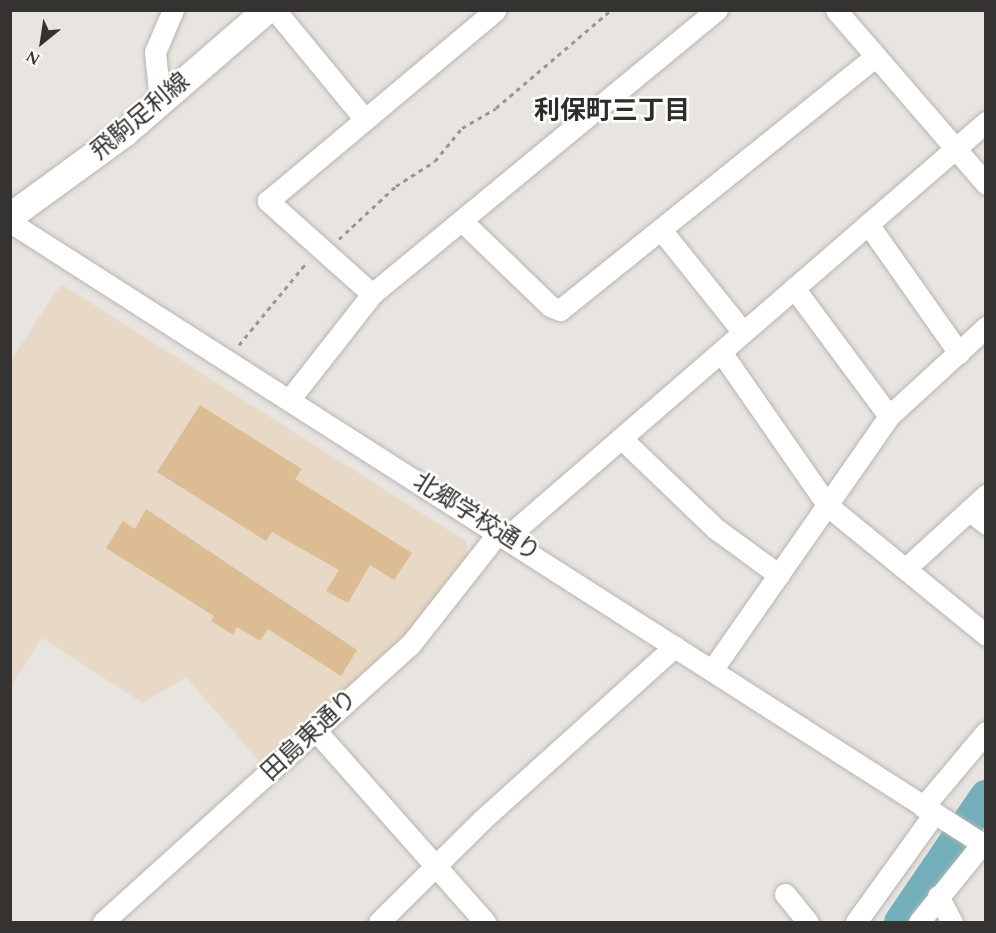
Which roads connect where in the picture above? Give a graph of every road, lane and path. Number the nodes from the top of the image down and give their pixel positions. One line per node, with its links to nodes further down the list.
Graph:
1 (173, 10): 9 (street)
2 (266, 10): 9 (main road, 飛駒足利線)
3 (275, 10): 10 (street)
4 (496, 10): 10 (street)
5 (611, 10): 19 (path)
6 (717, 10): 16 (street)
7 (836, 10): 8 (street)
8 (876, 56): 12 (street); 18 (street)
9 (160, 101): 14 (main road, 飛駒足利線)
10 (363, 117): 19 (street)
11 (986, 122): 12 (street, 田島東通り)
12 (953, 150): 13 (street); 17 (street, 田島東通り)
13 (986, 184)
14 (10, 216)
15 (10, 222): 26 (street, 北郷学校通り)
16 (463, 222): 18 (street); 21 (street)
17 (868, 224): 20 (street, 田島東通り); 23 (street)
18 (662, 231): 22 (street)
19 (328, 249): 21 (street); 24 (path)
20 (794, 288): 22 (street, 田島東通り); 27 (street)
21 (372, 294): 26 (street)
22 (743, 332): 25 (street, 田島東通り)
23 (976, 343): 27 (street)
24 (238, 346)
25 (721, 352): 28 (street, 田島東通り); 30 (street)
26 (289, 400): 33 (street, 北郷学校通り)
27 (890, 416): 30 (street)
28 (621, 438): 33 (street, 田島東通り); 35 (street)
29 (986, 495): 31 (street)
30 (828, 506): 34 (street); 35 (street)
31 (969, 510): 32 (street); 34 (street)
32 (986, 524)
33 (503, 535): 37 (street, 北郷学校通り); 39 (street, 田島東通り)
34 (905, 569): 36 (street)
35 (779, 575): 38 (street)
36 (986, 635)
37 (675, 646): 38 (street, 北郷学校通り); 43 (street)
38 (712, 670): 41 (street, 北郷学校通り)
39 (317, 732): 43 (street); 46 (street, 田島東通り)
40 (986, 732): 41 (street)
41 (933, 813): 42 (street, 北郷学校通り); 50 (street)
42 (981, 843): 45 (street)
43 (436, 864): 48 (street); 49 (street)
44 (785, 894): 47 (street)
45 (938, 896): 51 (street); 52 (street)
46 (110, 920)
47 (803, 921)
48 (379, 922)
49 (486, 922)
50 (856, 922)
51 (919, 922)
52 (952, 922)

